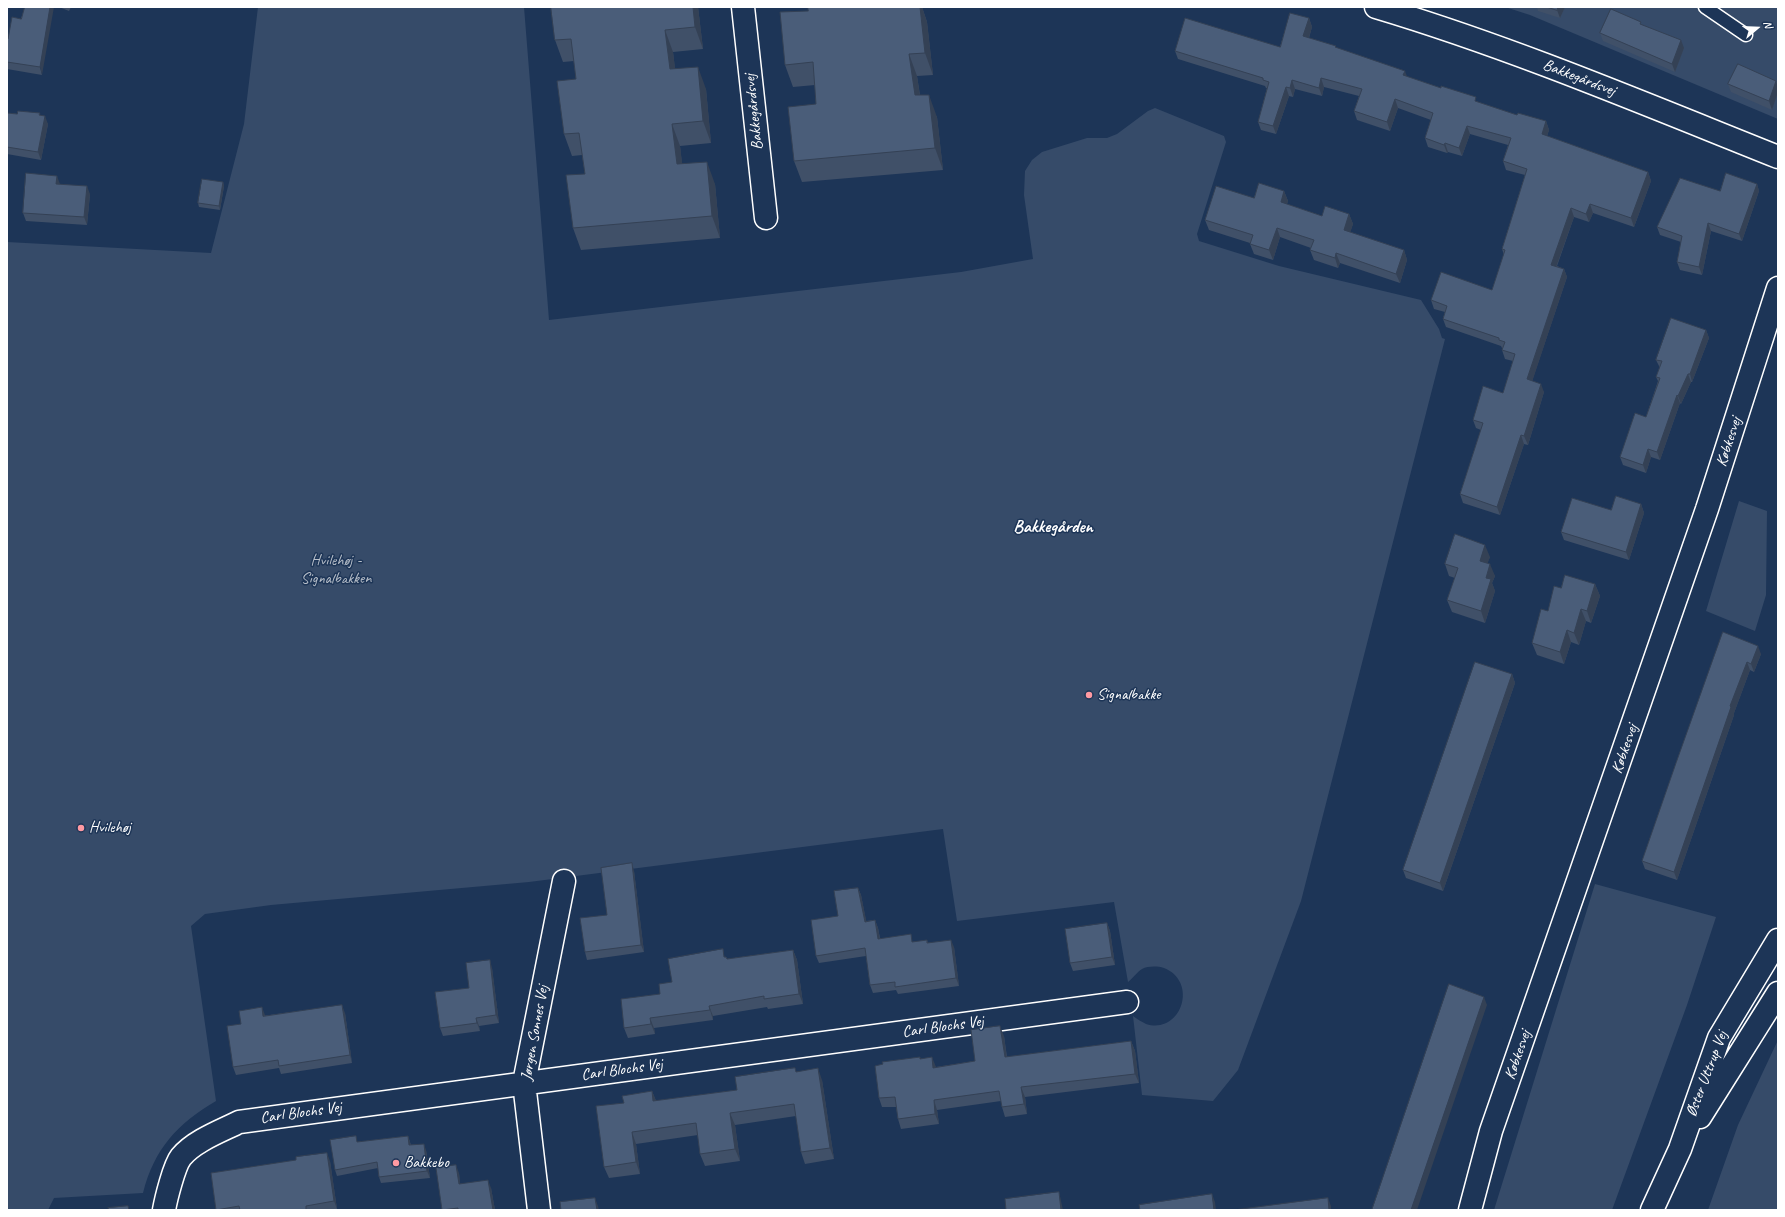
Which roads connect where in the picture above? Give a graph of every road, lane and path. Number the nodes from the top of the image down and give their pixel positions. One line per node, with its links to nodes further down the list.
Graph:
1 (743, 7): 6 (street, Bakkegårdsvej)
2 (1376, 7): 5 (street, Bakkegårdsvej)
3 (1705, 7): 4 (lane)
4 (1746, 35)
5 (1778, 157)
6 (766, 218)
7 (1778, 288): 16 (street, Købkesvej)
8 (564, 881): 12 (street, Jørgen Sonnes Vej)
9 (1778, 940): 13 (street, Øster Uttrup Vej)
10 (1778, 993): 13 (street, Øster Uttrup Vej)
11 (1127, 1002): 12 (street, Carl Blochs Vej)
12 (524, 1083): 14 (street, Carl Blochs Vej); 15 (street, Jørgen Sonnes Vej)
13 (1680, 1149): 17 (street, Øster Uttrup Vej)
14 (164, 1210)
15 (539, 1210)
16 (1470, 1210)
17 (1652, 1210)

